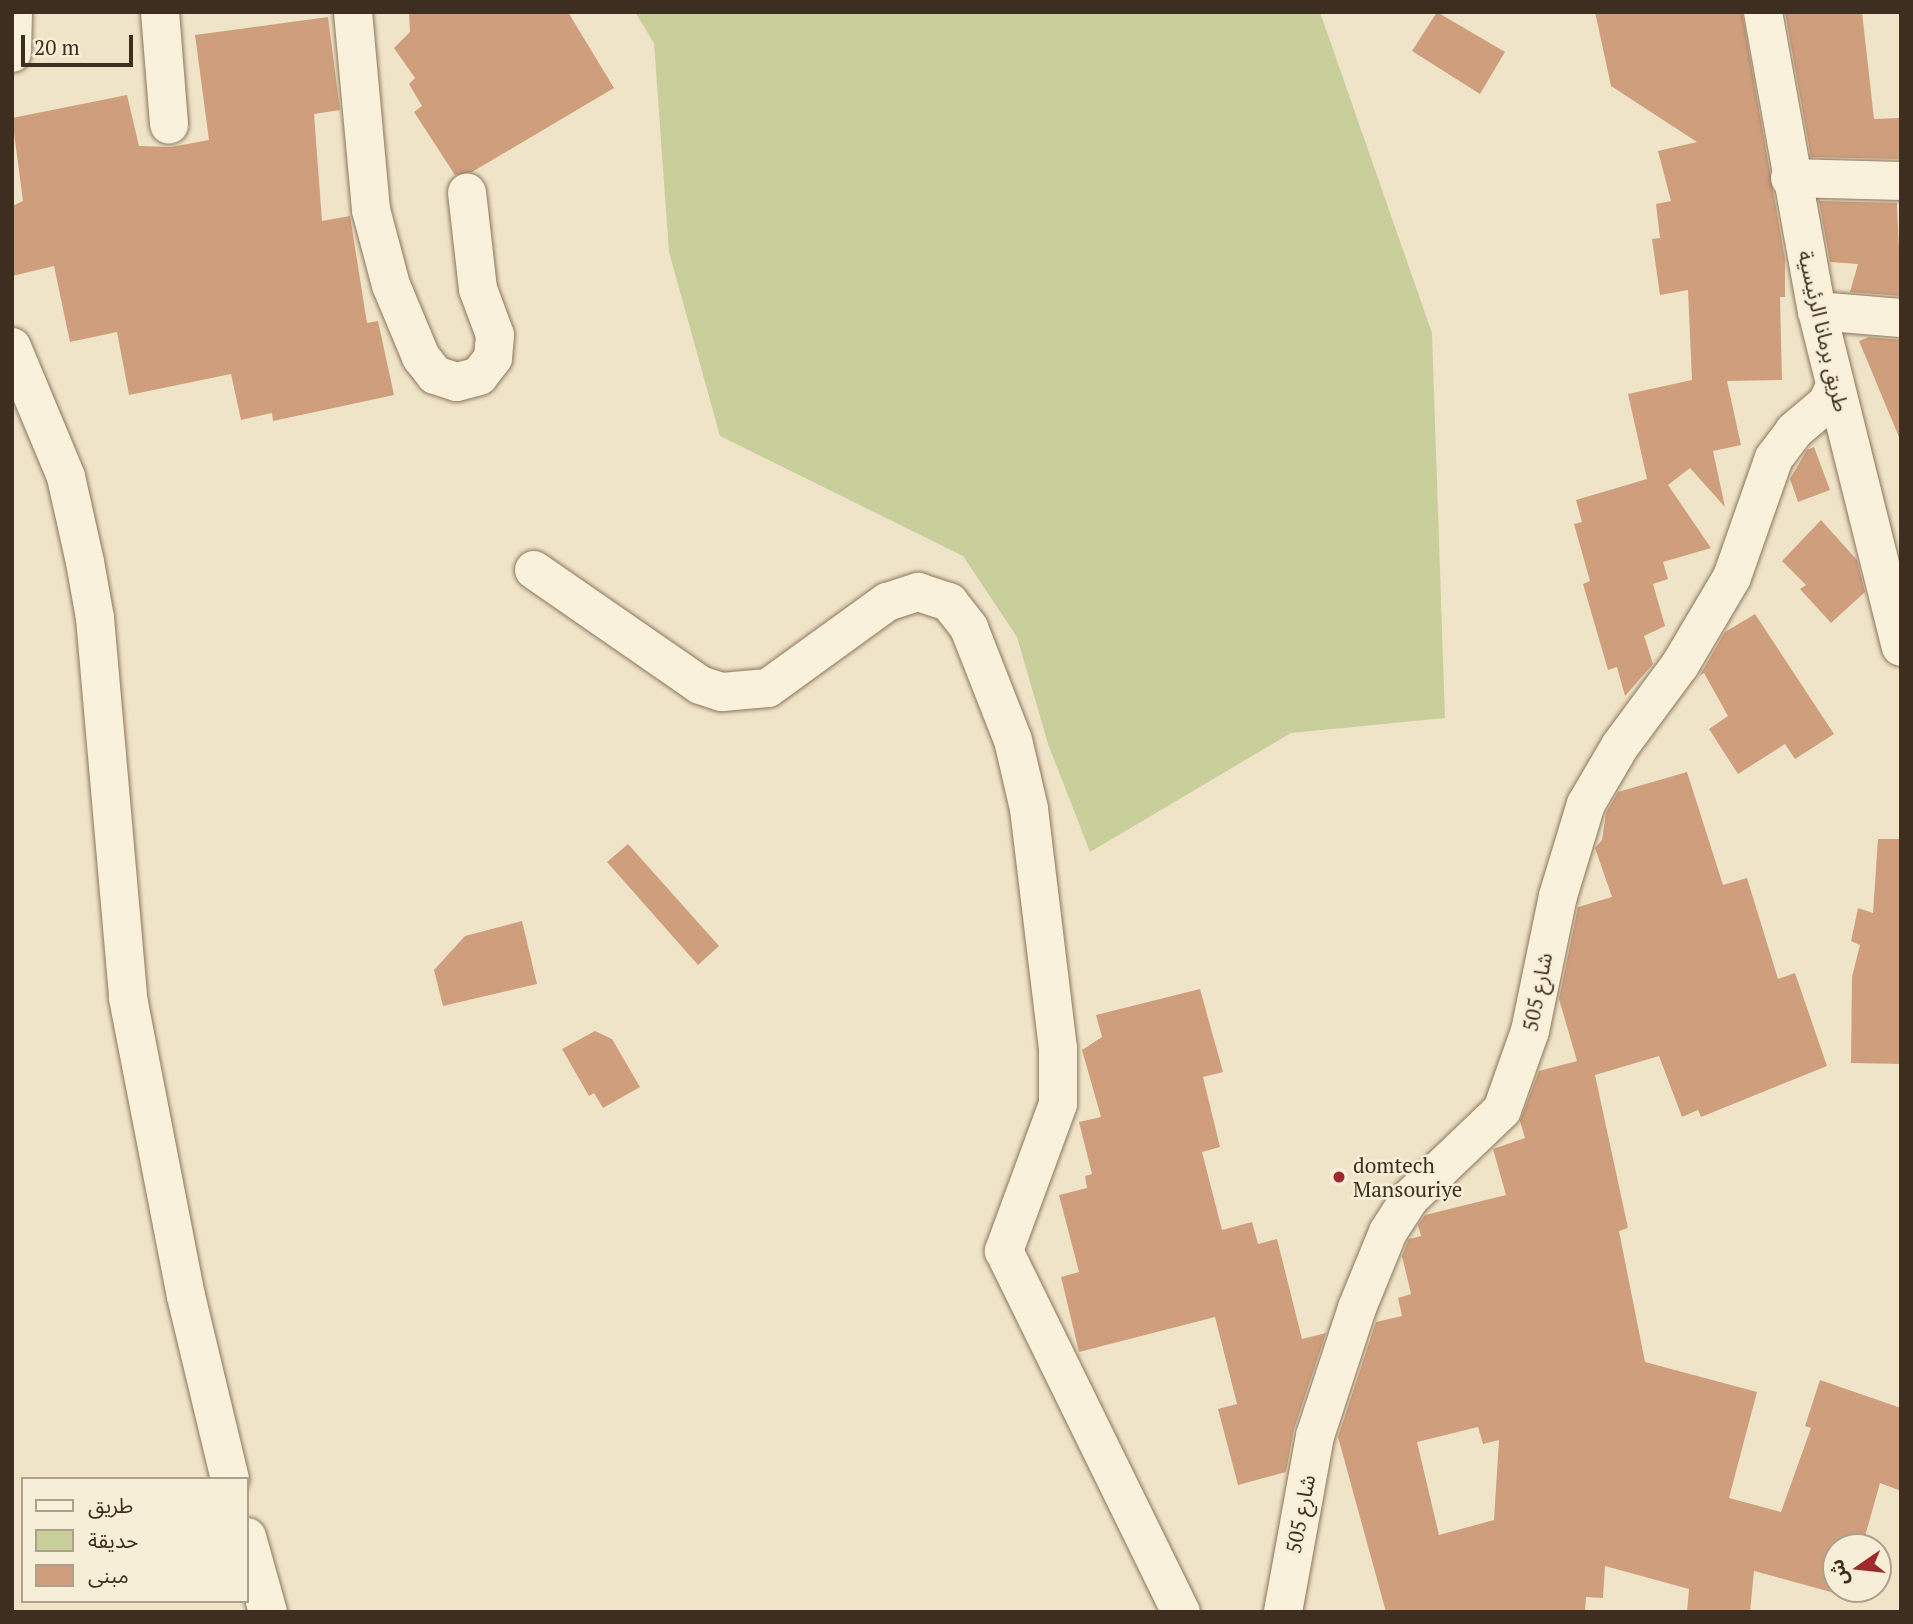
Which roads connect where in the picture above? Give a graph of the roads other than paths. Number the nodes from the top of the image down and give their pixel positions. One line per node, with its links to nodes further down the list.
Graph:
1 (13, 12): 5 (street)
2 (160, 12): 6 (street)
3 (353, 12): 9 (street)
4 (1763, 12): 7 (street, طريق برمانا الرئيسية)
5 (12, 53)
6 (169, 125)
7 (1790, 178): 8 (street); 10 (street, طريق برمانا الرئيسية)
8 (1901, 181)
9 (467, 193)
10 (1817, 312): 11 (street); 13 (street, طريق برمانا الرئيسية)
11 (1901, 318)
12 (12, 347): 16 (street)
13 (1835, 387): 15 (street, طريق برمانا الرئيسية); 20 (street, شارع 505)
14 (534, 570): 19 (street)
15 (1901, 647)
16 (230, 1477)
17 (248, 1541): 18 (street)
18 (268, 1612)
19 (1181, 1612)
20 (1283, 1612)

